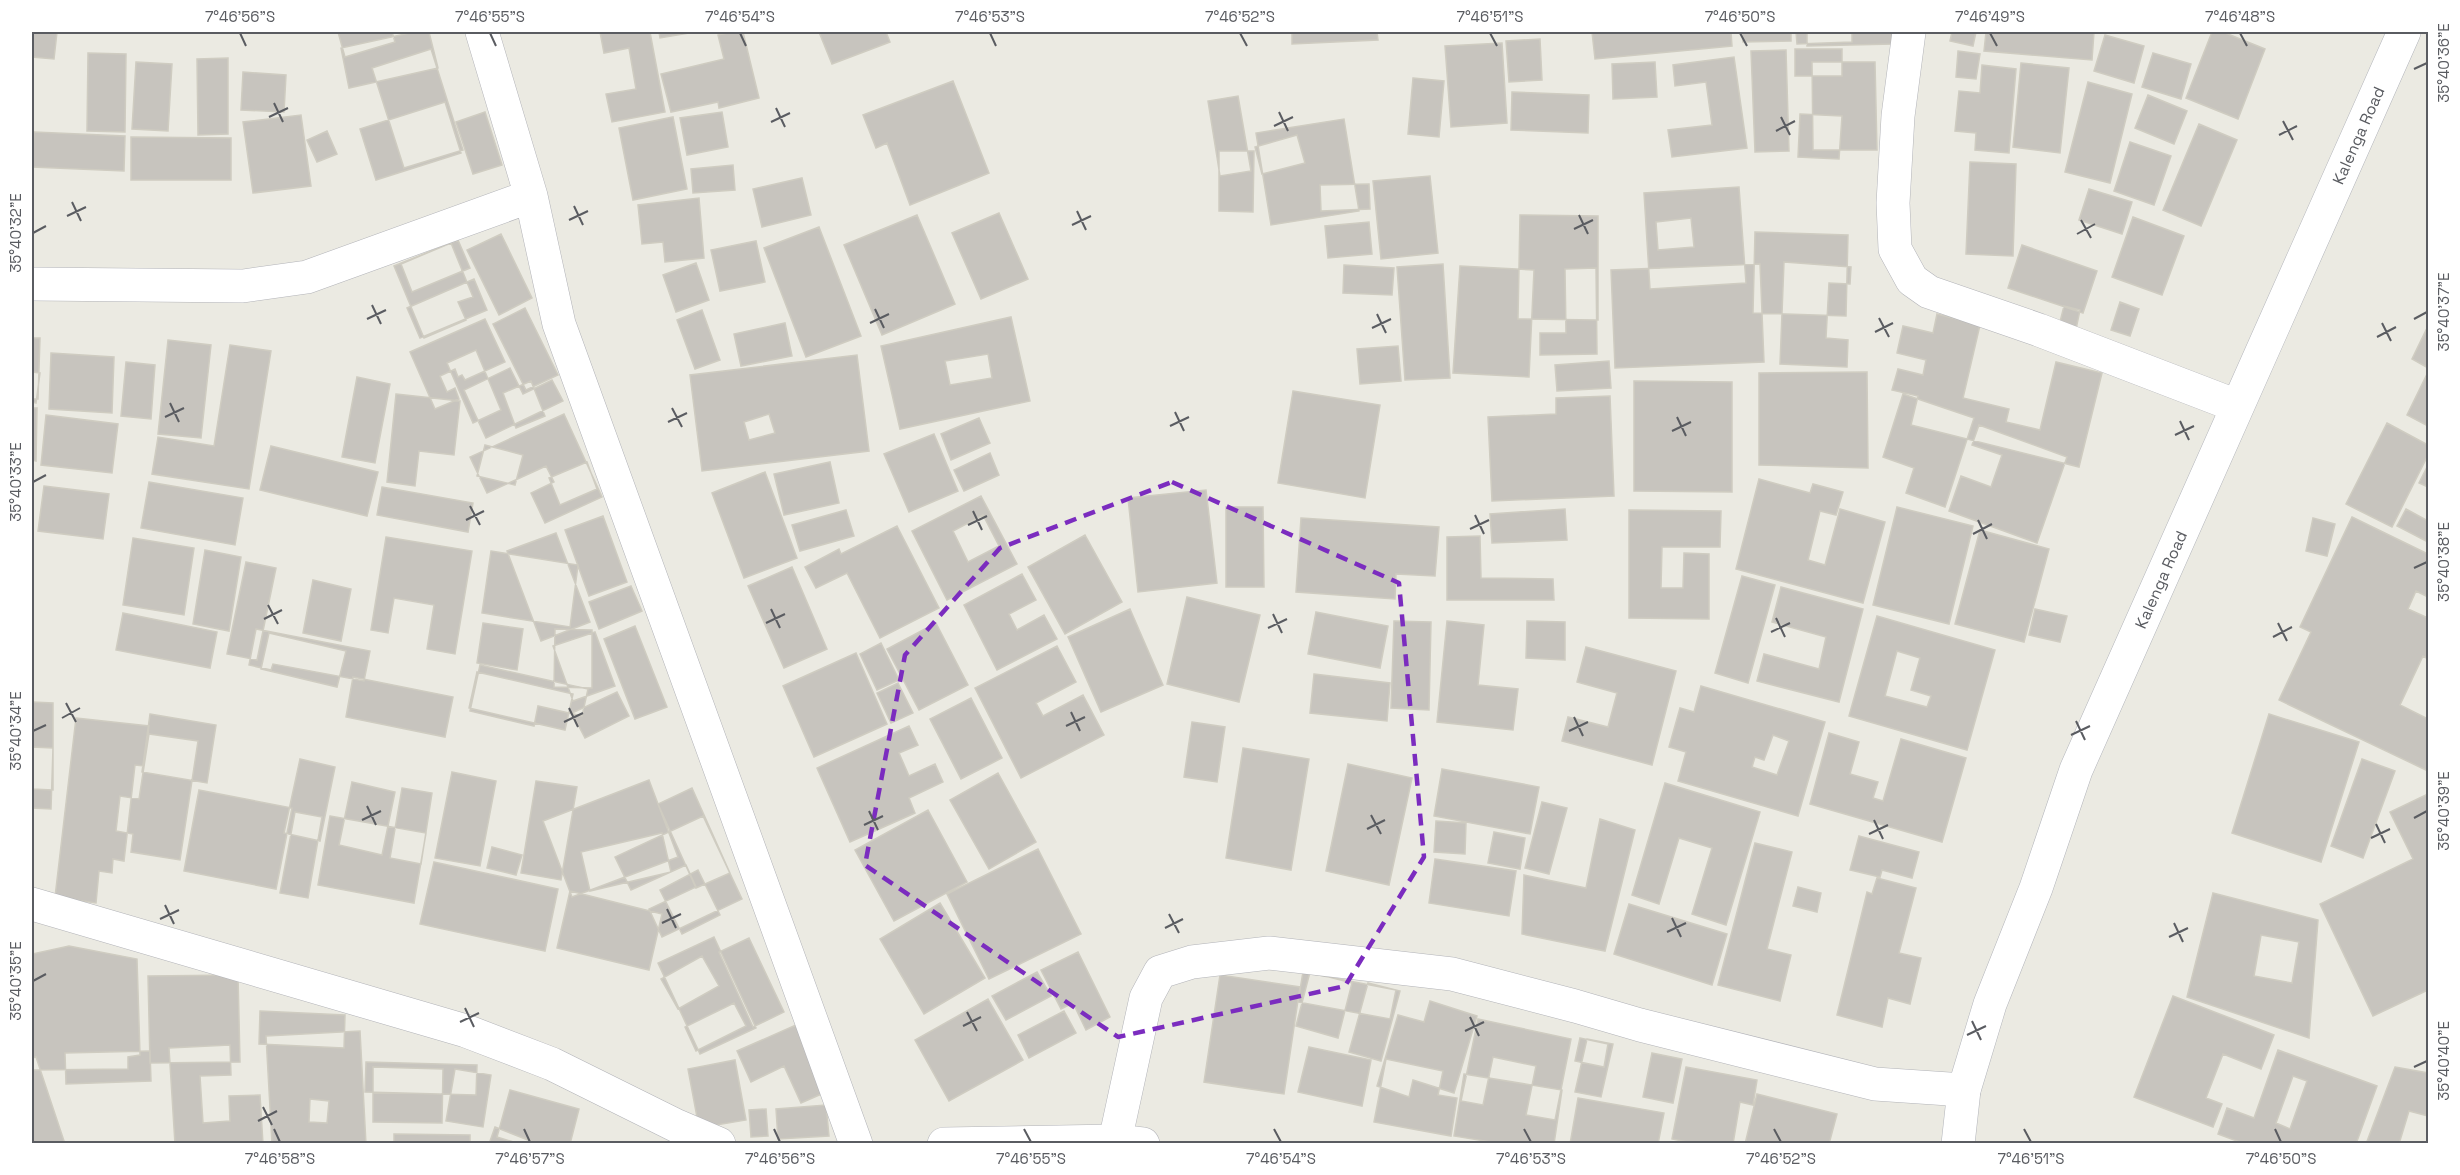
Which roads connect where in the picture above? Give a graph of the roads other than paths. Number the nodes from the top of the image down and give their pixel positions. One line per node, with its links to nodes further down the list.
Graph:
1 (482, 32): 4 (street)
2 (1909, 32): 6 (street)
3 (2403, 32): 6 (street, Kalenga Road)
4 (531, 196): 5 (street); 11 (street)
5 (32, 285)
6 (2237, 406): 8 (street, Kalenga Road)
7 (32, 903): 10 (street)
8 (1964, 1090): 9 (street); 13 (street, Kalenga Road)
9 (1129, 1142): 12 (street)
10 (719, 1143)
11 (856, 1143)
12 (944, 1143)
13 (1958, 1143)

